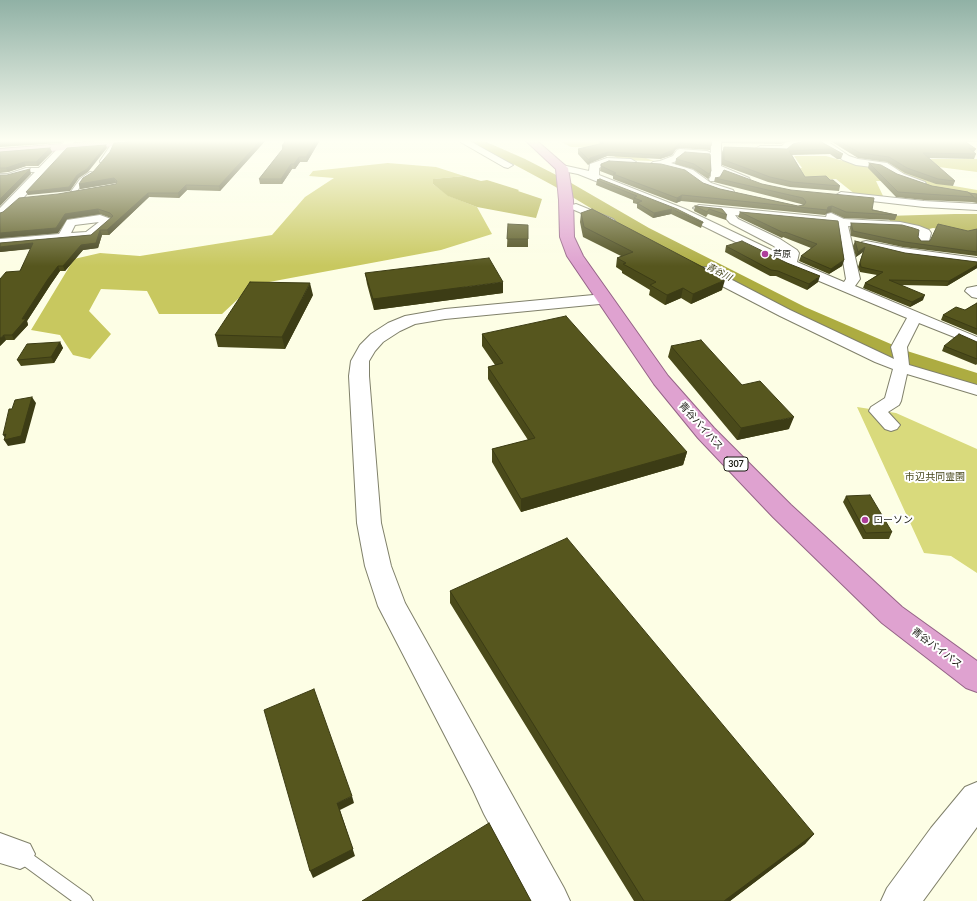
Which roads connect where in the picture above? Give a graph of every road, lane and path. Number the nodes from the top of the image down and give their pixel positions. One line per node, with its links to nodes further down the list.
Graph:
1 (31, 182): 16 (street)
2 (81, 182): 12 (lane)
3 (566, 182): 17 (highway, 青谷バイパス / 307)
4 (609, 182): 15 (street)
5 (703, 182): 10 (street)
6 (710, 182): 10 (street)
7 (753, 182): 9 (street)
8 (916, 182): 11 (street)
9 (758, 184)
10 (707, 185): 14 (street); 20 (street)
11 (934, 188)
12 (67, 194)
13 (828, 194): 19 (street)
14 (741, 195)
15 (655, 201): 20 (street); 29 (street)
16 (12, 202): 21 (street)
17 (571, 203): 23 (street); 34 (highway, 青谷バイパス / 307)
18 (790, 206): 22 (street)
19 (977, 207)
20 (726, 211): 22 (street); 29 (street)
21 (0, 214)
22 (842, 222): 25 (street); 26 (street)
23 (624, 229)
24 (62, 237): 27 (street)
25 (844, 240): 28 (street); 31 (street)
26 (923, 241)
27 (0, 243)
28 (977, 262)
29 (790, 264): 31 (street)
30 (694, 266): 37 (street)
31 (847, 288): 35 (street)
32 (977, 290): 33 (street)
33 (977, 294)
34 (604, 299): 40 (highway, 青谷バイパス / 307); 44 (street)
35 (915, 316): 36 (street); 37 (street)
36 (977, 342)
37 (901, 365): 38 (street); 39 (street)
38 (977, 390)
39 (891, 425)
40 (977, 678)
41 (977, 799): 45 (street)
42 (10, 851): 43 (lane)
43 (85, 901)
44 (551, 901)
45 (900, 901)

